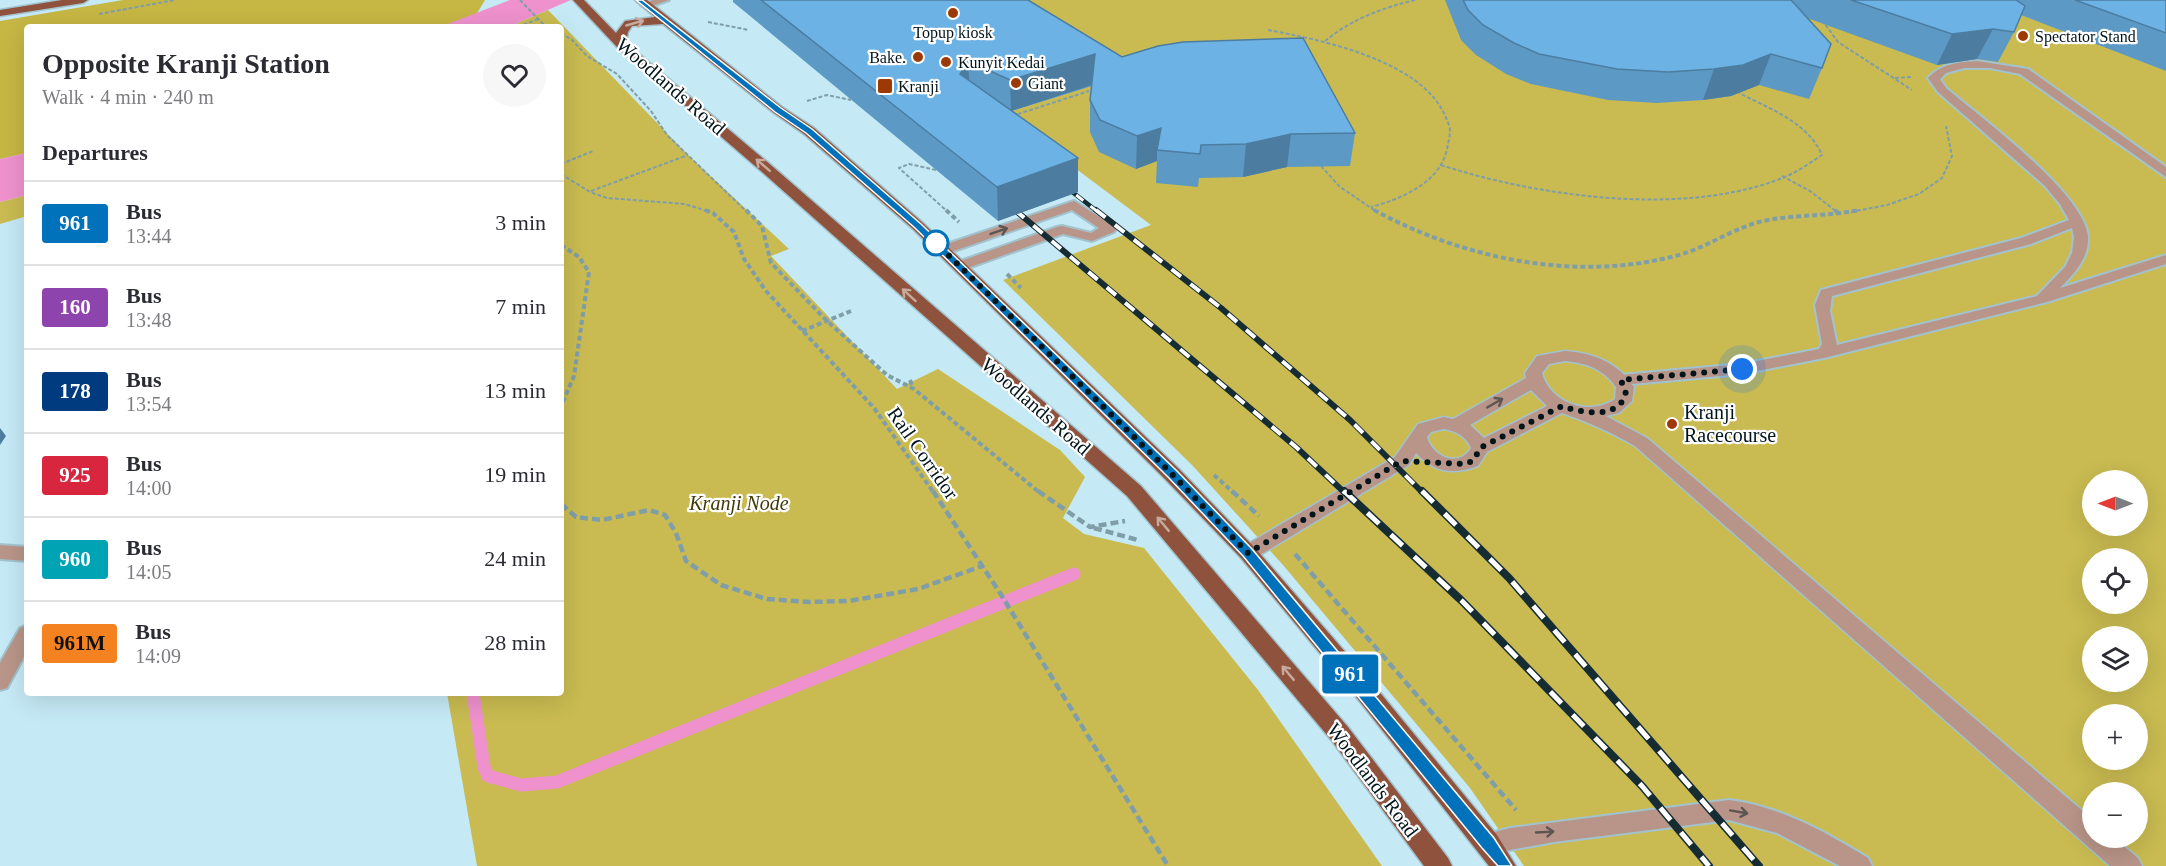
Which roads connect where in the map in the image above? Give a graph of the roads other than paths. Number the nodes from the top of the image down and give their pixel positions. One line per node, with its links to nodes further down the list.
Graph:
1 (83, 0): 5 (main road)
2 (578, 0): 7 (main road, Woodlands Road)
3 (664, 0): 4 (lane)
4 (643, 2): 6 (main road)
5 (0, 13)
6 (665, 20): 7 (main road, one-way to 6); 10 (main road)
7 (620, 44): 33 (main road, Woodlands Road, one-way to 7)
8 (2166, 173): 9 (lane)
9 (2077, 222): 13 (lane); 14 (lane)
10 (943, 250): 12 (main road); 12 (lane, one-way to 12)
11 (2166, 259): 13 (lane)
12 (960, 266): 26 (main road)
13 (2042, 299): 14 (lane)
14 (1824, 353): 15 (lane)
15 (1621, 380): 16 (street); 17 (street)
16 (1534, 381): 18 (street); 19 (street, one-way to 16)
17 (1623, 400): 18 (street); 21 (street)
18 (1568, 408): 21 (street); 22 (street)
19 (1456, 425): 20 (street); 22 (street)
20 (1419, 433): 23 (street); 24 (street)
21 (1641, 442): 30 (street)
22 (1480, 448): 24 (street)
23 (1402, 461): 24 (street); 26 (street)
24 (1445, 464)
25 (0, 552): 27 (lane)
26 (1248, 553): 31 (main road)
27 (24, 554)
28 (24, 638): 29 (lane)
29 (0, 682)
30 (2082, 826)
31 (1488, 843): 34 (main road); 35 (lane, one-way to 35)
32 (2108, 848): 36 (street)
33 (1439, 866)
34 (1503, 866)
35 (1860, 866)
36 (2129, 866)

